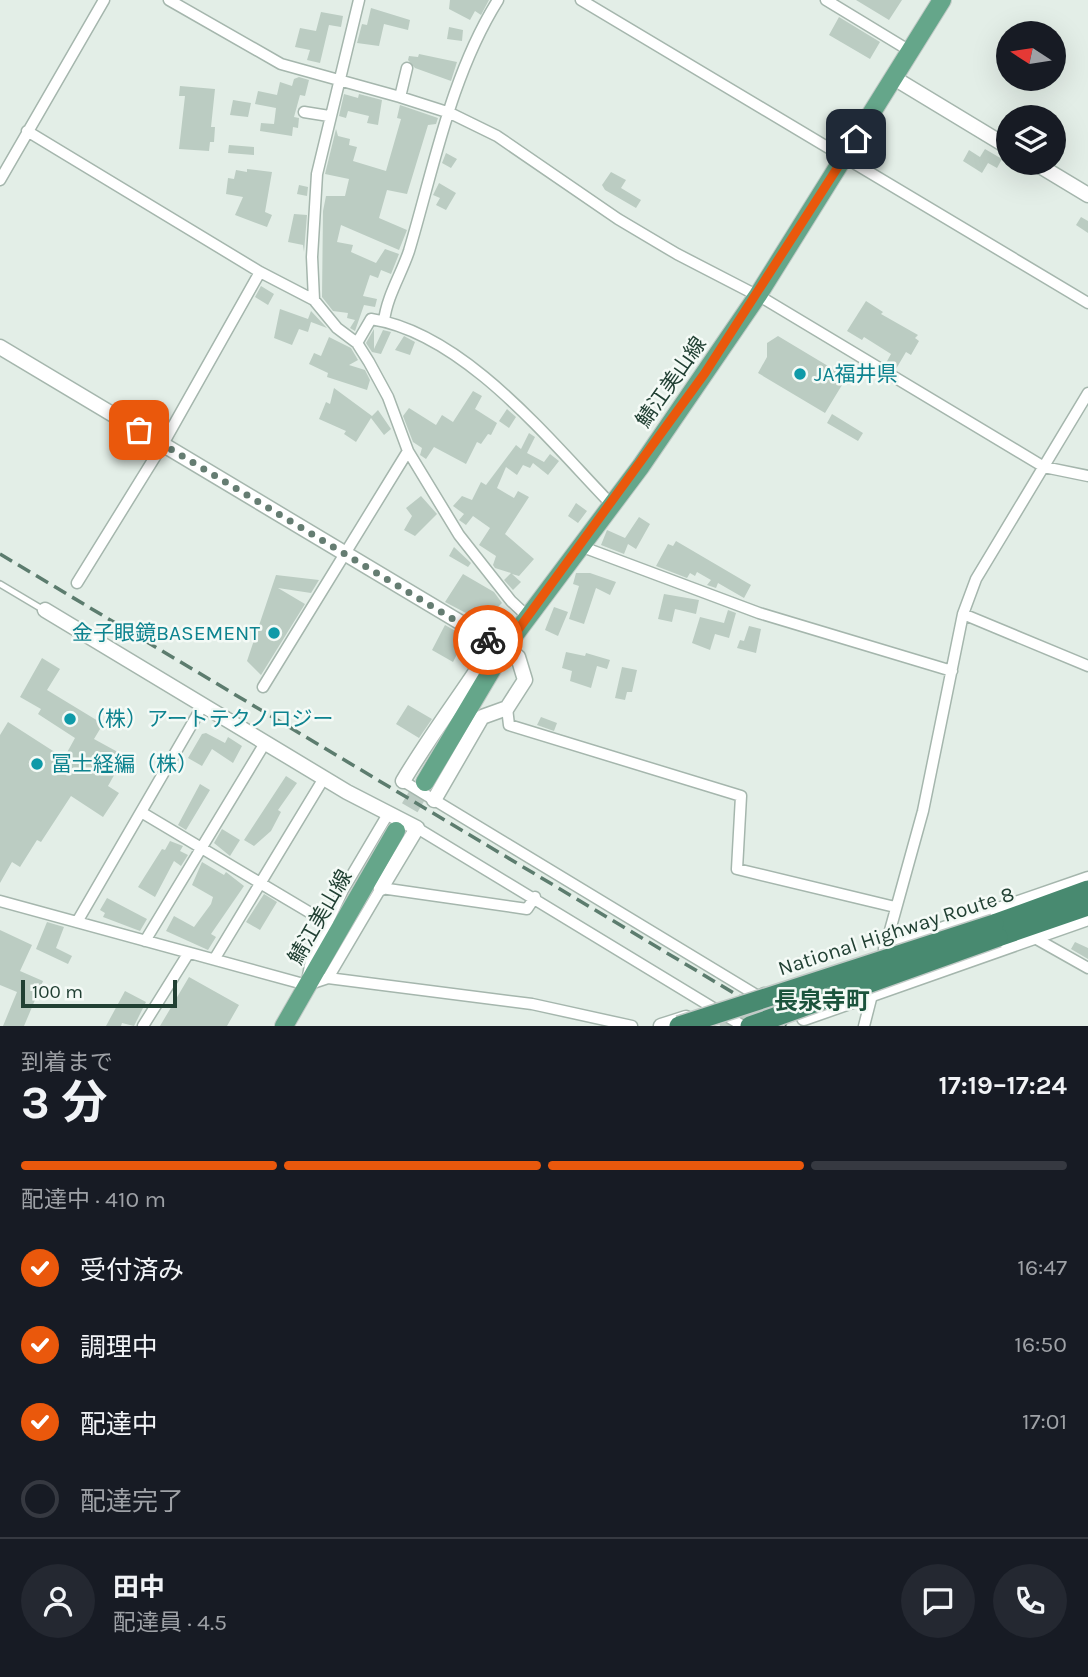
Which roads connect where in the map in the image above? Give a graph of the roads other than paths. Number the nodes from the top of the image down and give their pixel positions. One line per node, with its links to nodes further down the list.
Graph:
1 (104, 0): 16 (street)
2 (169, 0): 10 (street)
3 (359, 0): 10 (street)
4 (498, 0): 14 (street)
5 (581, 0): 18 (street)
6 (826, 0): 8 (street)
7 (942, 0): 8 (main road, 鯖江美山線)
8 (910, 51): 11 (main road, 鯖江美山線)
9 (407, 68): 12 (street)
10 (340, 78): 12 (street); 15 (street)
11 (894, 78): 17 (street); 18 (main road, 鯖江美山線)
12 (401, 97): 14 (street)
13 (304, 112): 15 (street)
14 (450, 113): 23 (street); 26 (street)
15 (329, 116): 24 (street)
16 (27, 131): 20 (street); 22 (street)
17 (996, 140)
18 (845, 158): 23 (main road, 鯖江美山線); 25 (street)
19 (1055, 175): 21 (street)
20 (0, 180)
21 (1088, 195)
22 (260, 272): 24 (street); 30 (street)
23 (758, 295): 32 (street); 34 (main road, 鯖江美山線)
24 (314, 300): 27 (street)
25 (1088, 303)
26 (384, 321): 27 (street); 34 (street)
27 (357, 343): 31 (street)
28 (0, 347): 30 (street)
29 (1088, 393): 32 (street)
30 (163, 444): 36 (street); 38 (street)
31 (408, 451): 36 (street); 41 (street)
32 (1044, 467): 33 (street); 40 (street)
33 (1088, 477)
34 (611, 504): 35 (main road, 鯖江美山線)
35 (579, 546): 41 (main road, 鯖江美山線); 44 (street)
36 (346, 555): 42 (street); 45 (street)
37 (0, 583): 39 (lane)
38 (77, 583)
39 (45, 610): 46 (street)
40 (963, 614): 43 (street); 44 (street)
41 (527, 616): 42 (main road, 鯖江美山線)
42 (499, 647): 47 (street); 50 (street); 51 (main road, 鯖江美山線)
43 (1088, 666)
44 (952, 671): 64 (street)
45 (263, 687)
46 (203, 705): 48 (street); 53 (street)
47 (507, 708): 52 (street); 64 (street)
48 (265, 743): 49 (street); 57 (street)
49 (324, 778): 54 (street); 59 (street)
50 (403, 781): 52 (street)
51 (425, 782)
52 (434, 800): 78 (street)
53 (141, 812): 57 (street); 67 (street)
54 (388, 814): 55 (street); 68 (street)
55 (416, 828): 60 (street); 62 (street)
56 (396, 831): 79 (main road, 鯖江美山線)
57 (201, 848): 59 (street); 71 (street)
58 (1088, 879): 72 (street)
59 (262, 884): 68 (street); 74 (street)
60 (380, 888): 62 (street); 77 (street)
61 (1088, 890): 69 (highway, National Highway Route 8)
62 (535, 897): 82 (street)
63 (0, 901): 67 (street)
64 (895, 906): 72 (street)
65 (1088, 906): 69 (highway, National Highway Route 8)
66 (1088, 918): 70 (street)
67 (77, 922): 71 (street)
68 (328, 924): 79 (street)
69 (996, 931): 88 (highway, National Highway Route 8, bridge); 90 (highway, National Highway Route 8, bridge)
70 (1033, 937): 75 (street); 81 (street)
71 (145, 941): 73 (street)
72 (885, 950): 76 (street); 78 (street)
73 (188, 954): 74 (street); 84 (street)
74 (215, 958): 79 (street)
75 (1088, 968)
76 (879, 970): 80 (street); 81 (street)
77 (328, 978): 79 (street); 86 (street)
78 (796, 983): 83 (street)
79 (307, 985): 85 (main road, 鯖江美山線)
80 (819, 991)
81 (872, 994): 83 (street); 91 (street)
82 (713, 1009): 87 (street); 89 (street)
83 (807, 1022)
84 (143, 1026)
85 (284, 1026)
86 (632, 1026)
87 (661, 1026)
88 (679, 1026)
89 (743, 1026)
90 (750, 1026)
91 (864, 1026)

